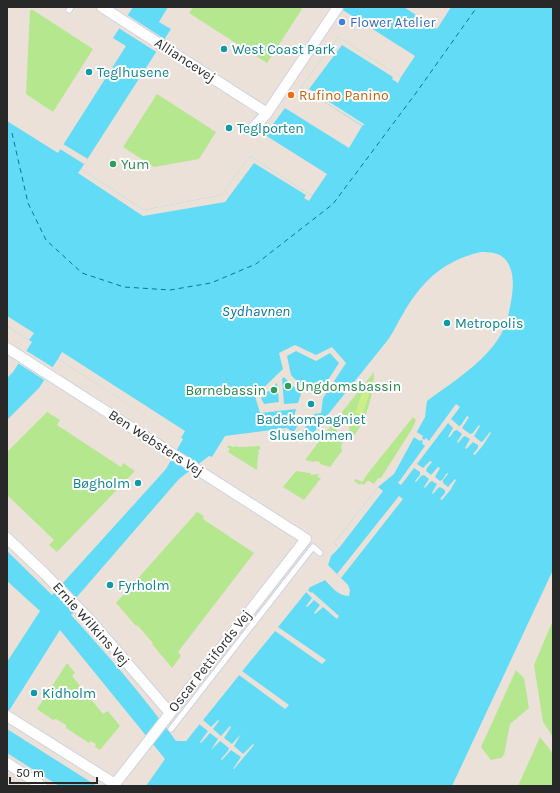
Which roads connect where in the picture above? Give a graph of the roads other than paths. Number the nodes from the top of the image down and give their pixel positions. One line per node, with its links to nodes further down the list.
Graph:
1 (102, 7): 3 (street, Alliancevej)
2 (336, 10): 3 (street)
3 (267, 113): 4 (street)
4 (254, 127)
5 (8, 349): 7 (street, Ben Websters Vej)
6 (7, 538): 10 (street, Ernie Wilkins Vej)
7 (306, 539): 10 (street, Oscar Pettifords Vej)
8 (320, 553): 11 (lane)
9 (7, 716): 10 (street, Oscar Pettifords Vej)
10 (168, 716)
11 (171, 729)
12 (7, 763): 13 (street)
13 (42, 786)

